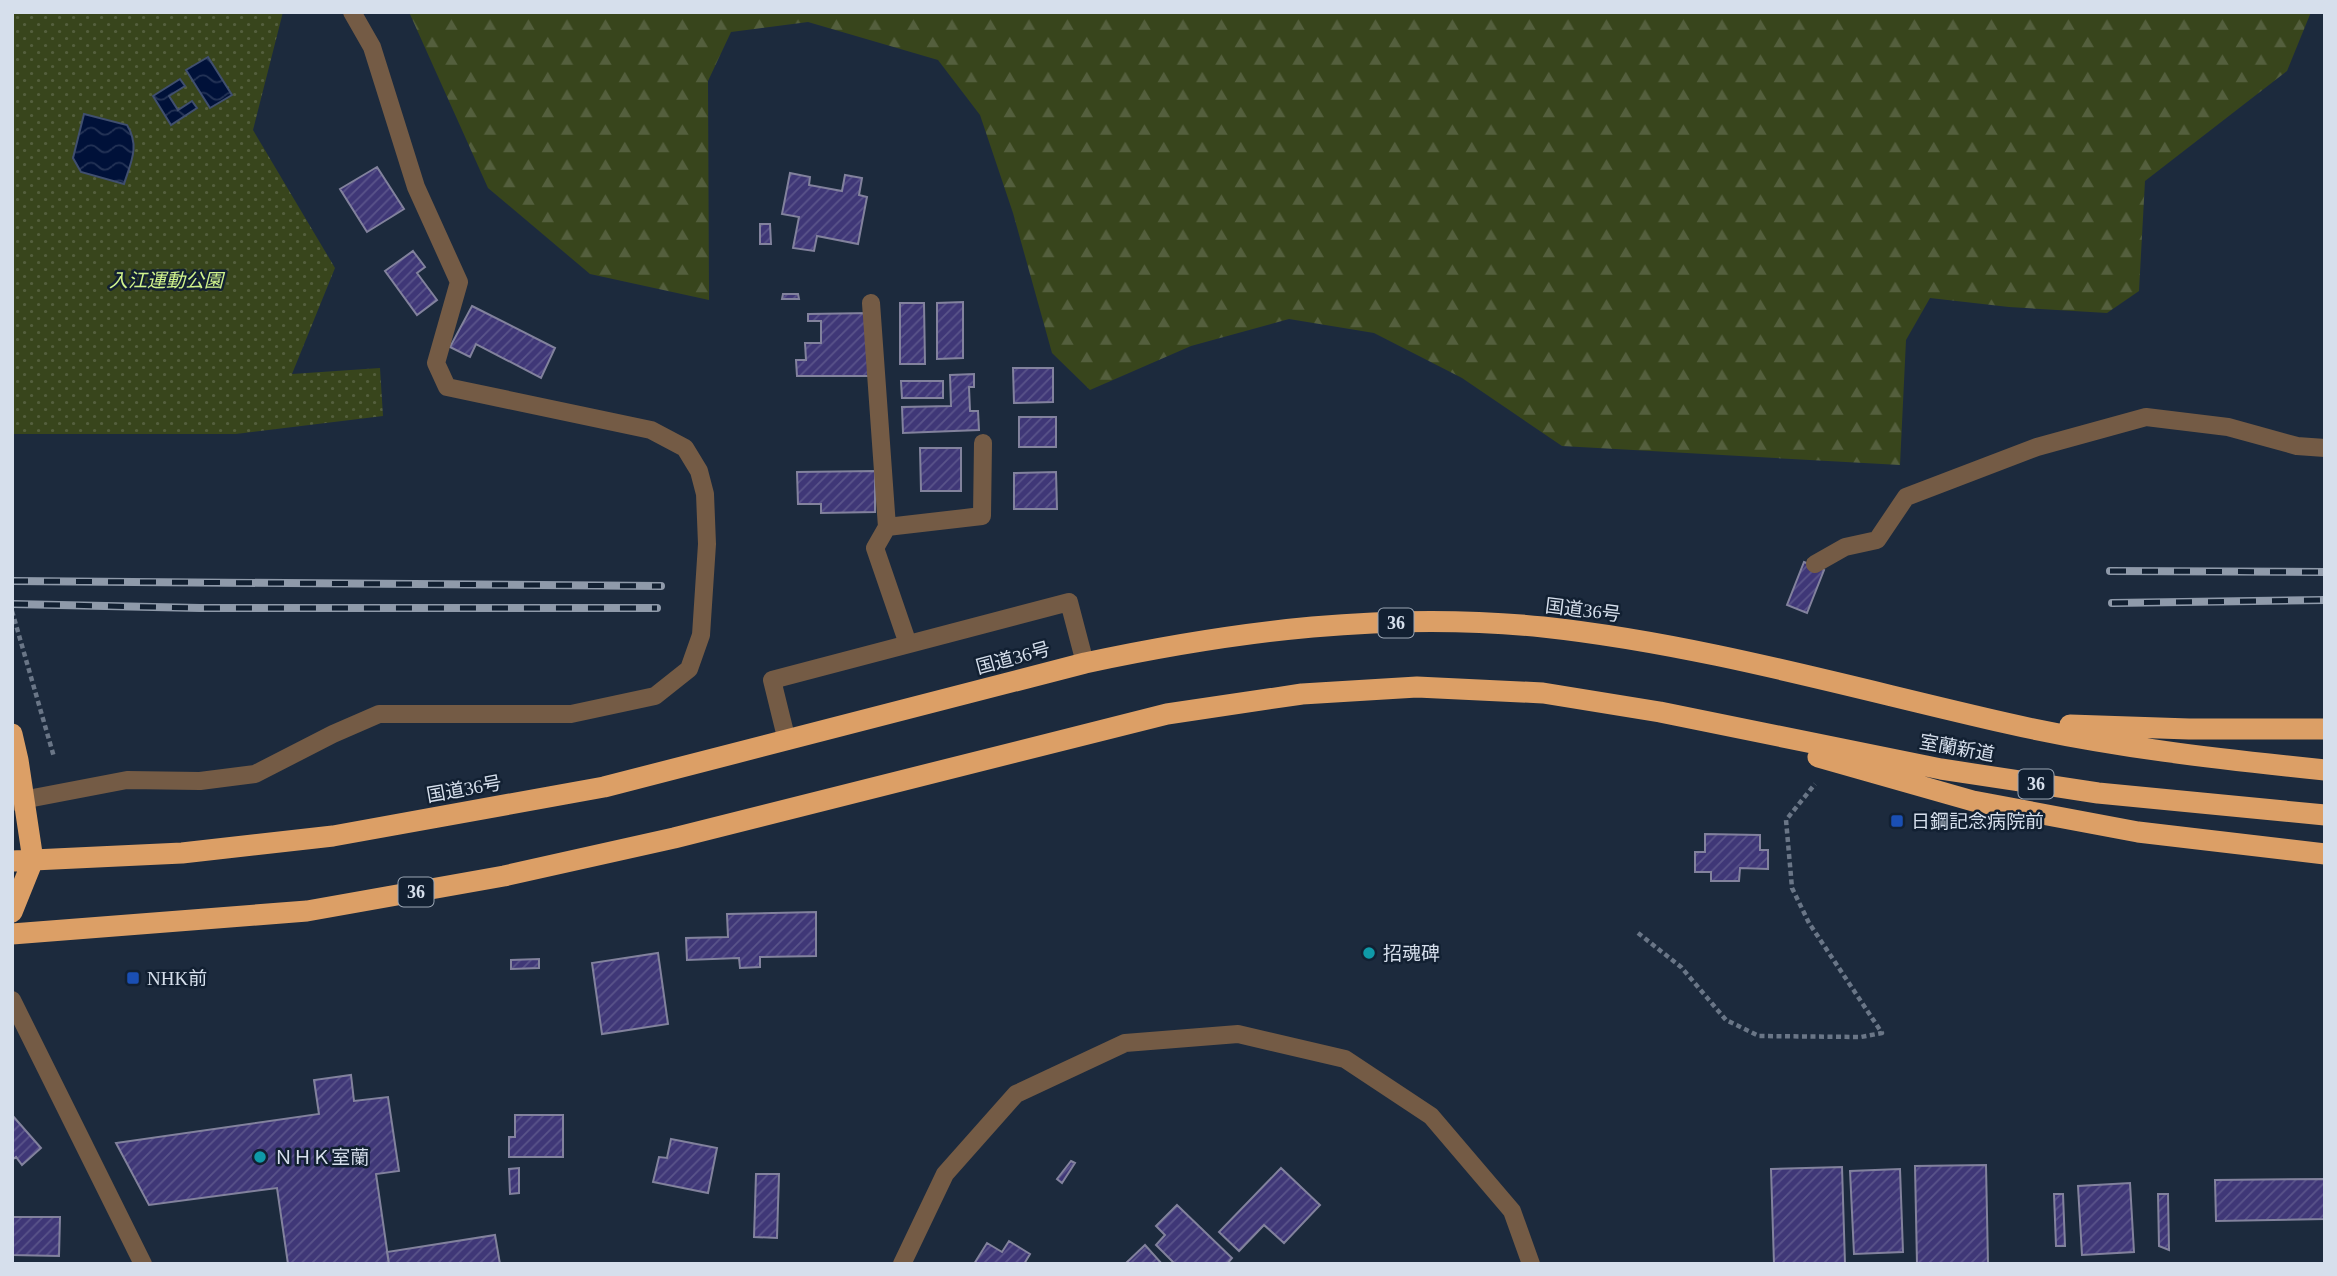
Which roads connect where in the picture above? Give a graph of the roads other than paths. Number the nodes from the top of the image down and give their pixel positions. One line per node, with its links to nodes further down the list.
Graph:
1 (352, 12): 15 (street)
2 (871, 303): 5 (street)
3 (983, 443): 5 (street)
4 (2325, 448): 6 (street)
5 (887, 527): 7 (street)
6 (1815, 564)
7 (908, 645): 8 (street); 13 (street)
8 (1085, 663): 9 (highway, 国道36号 / 36); 13 (highway, 国道36号 / 36)
9 (2008, 723): 10 (highway); 14 (highway, 室蘭新道 / 36)
10 (2325, 729)
11 (1751, 732): 16 (highway, 室蘭新道 / 36); 17 (highway); 20 (highway, 36)
12 (12, 734): 15 (highway)
13 (787, 741): 18 (highway, 国道36号 / 36)
14 (2325, 770)
15 (18, 801): 18 (highway)
16 (2325, 815)
17 (2325, 854)
18 (22, 860): 19 (highway)
19 (12, 912)
20 (12, 934)
21 (12, 1000): 22 (street)
22 (144, 1264)
23 (902, 1264): 24 (street)
24 (1531, 1264)

